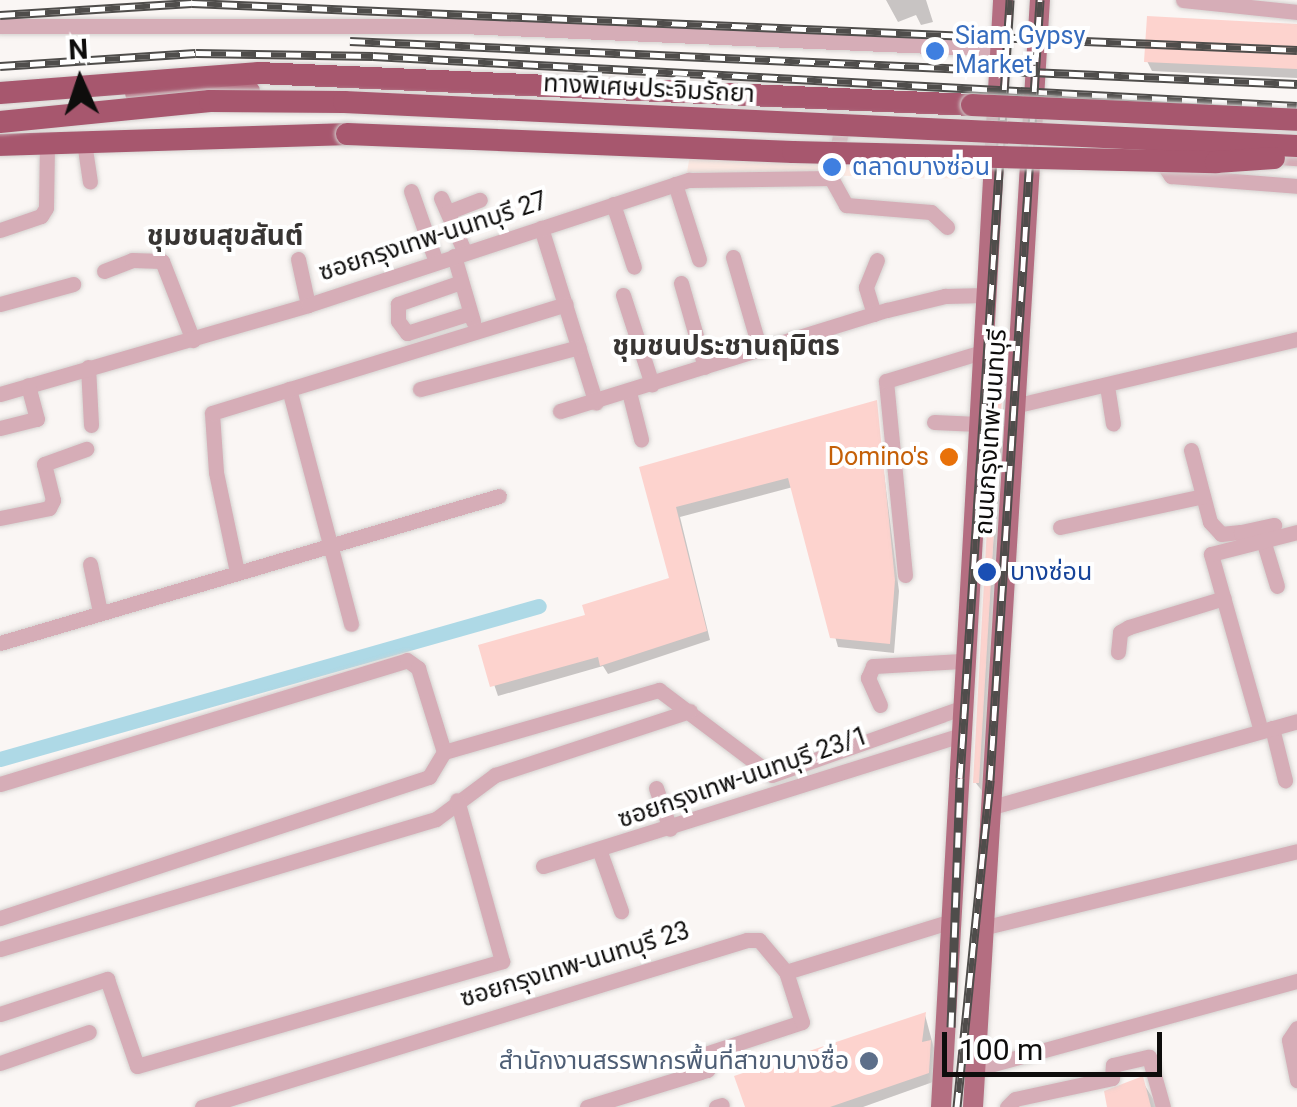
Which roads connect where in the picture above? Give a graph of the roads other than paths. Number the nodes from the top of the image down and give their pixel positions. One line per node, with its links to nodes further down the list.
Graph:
1 (1003, 0): 6 (main road, ถนนกรุงเทพ-นนทบุรี)
2 (1040, 0): 15 (main road, ถนนกรุงเทพ-นนทบุรี)
3 (1183, 0): 4 (street)
4 (1297, 12)
5 (0, 26): 6 (street)
6 (1002, 49): 13 (main road, ถนนกรุงเทพ-นนทบุรี)
7 (212, 89): 9 (main road); 11 (main road); 12 (main road)
8 (0, 93): 10 (highway, ทางพิเศษประจิมรัถยา, bridge)
9 (0, 104)
10 (1297, 120)
11 (843, 122): 13 (main road); 21 (street)
12 (0, 126): 18 (highway, ทางพิเศษประจิมรัถยา, bridge)
13 (998, 137): 15 (main road); 43 (main road, ถนนกรุงเทพ-นนทบุรี)
14 (84, 142): 16 (highway); 20 (highway, bridge); 22 (street)
15 (1036, 142): 19 (street); 64 (main road, ถนนกรุงเทพ-นนทบุรี)
16 (47, 144): 17 (highway); 30 (street)
17 (0, 145)
18 (1297, 146)
19 (1157, 152): 20 (street); 24 (street)
20 (1297, 157)
21 (830, 178): 23 (street, ซอยกรุงเทพ-นนทบุรี 27); 28 (street)
22 (90, 182)
23 (675, 184): 27 (street, ซอยกรุงเทพ-นนทบุรี 27); 34 (street)
24 (1297, 186)
25 (411, 191): 36 (street)
26 (480, 200): 31 (street)
27 (612, 204): 29 (street, ซอยกรุงเทพ-นนทบุรี 27); 37 (street)
28 (947, 227)
29 (541, 228): 31 (street, ซอยกรุงเทพ-นนทบุรี 27); 46 (street)
30 (0, 230)
31 (460, 254): 36 (street, ซอยกรุงเทพ-นนทบุรี 27); 39 (street)
32 (733, 256): 52 (street)
33 (298, 258): 45 (street)
34 (699, 259)
35 (876, 260): 47 (street)
36 (436, 262): 45 (street, ซอยกรุงเทพ-นนทบุรี 27)
37 (634, 267)
38 (104, 271): 49 (street)
39 (461, 282): 48 (street); 48 (street)
40 (681, 283): 55 (street)
41 (73, 284): 44 (street)
42 (623, 294): 56 (street)
43 (986, 295): 47 (street); 53 (main road, ถนนกรุงเทพ-นนทบุรี)
44 (0, 304)
45 (308, 304): 49 (street, ซอยกรุงเทพ-นนทบุรี 27)
46 (566, 304): 48 (street); 51 (street)
47 (874, 314): 52 (street)
48 (473, 322): 59 (street)
49 (193, 340): 54 (street, ซอยกรุงเทพ-นนทบุรี 27)
50 (1296, 345): 58 (street)
51 (579, 347): 60 (street); 63 (street)
52 (760, 350): 55 (street)
53 (982, 352): 68 (main road, ถนนกรุงเทพ-นนทบุรี); 87 (street)
54 (88, 368): 57 (street, ซอยกรุงเทพ-นนทบุรี 27); 67 (street)
55 (705, 368): 56 (street)
56 (652, 384): 61 (street)
57 (28, 385): 62 (street, ซอยกรุงเทพ-นนทบุรี 27); 70 (street)
58 (1106, 386): 64 (street); 69 (street)
59 (289, 388): 84 (street); 86 (street)
60 (420, 390)
61 (629, 392): 63 (street); 71 (street)
62 (0, 394)
63 (596, 403): 65 (street)
64 (1018, 406): 78 (main road, ถนนกรุงเทพ-นนทบุรี)
65 (560, 412)
66 (934, 422): 68 (street)
67 (91, 424)
68 (978, 424): 77 (main road, ถนนกรุงเทพ-นนทบุรี)
69 (1113, 424)
70 (0, 428)
71 (641, 439)
72 (86, 449): 76 (street)
73 (1191, 450): 75 (street)
74 (499, 496): 84 (street)
75 (1203, 496): 80 (street); 82 (street)
76 (0, 518)
77 (972, 519): 78 (main road); 94 (main road, ถนนกรุงเทพ-นนทบุรี)
78 (1010, 522): 106 (main road, ถนนกรุงเทพ-นนทบุรี)
79 (1274, 525): 82 (street)
80 (1060, 526)
81 (1297, 532): 83 (street)
82 (1243, 538): 83 (street); 89 (street)
83 (1263, 540): 88 (street)
84 (327, 546): 86 (street); 91 (street)
85 (90, 564): 90 (street)
86 (236, 572): 90 (street)
87 (906, 575)
88 (1277, 586)
89 (1224, 598): 93 (street); 99 (street)
90 (100, 612): 92 (street)
91 (350, 624)
92 (0, 642)
93 (1118, 652)
94 (963, 661): 95 (street); 96 (main road, ถนนกรุงเทพ-นนทบุรี)
95 (880, 705)
96 (961, 708): 97 (street); 100 (main road, ถนนกรุงเทพ-นนทบุรี)
97 (690, 710): 101 (street); 105 (street)
98 (1297, 722): 99 (street)
99 (1267, 729): 102 (street); 106 (street)
100 (959, 736): 107 (street, ซอยกรุงเทพ-นนทบุรี 23/1); 113 (main road, ถนนกรุงเทพ-นนทบุรี)
101 (444, 752): 103 (street); 112 (street)
102 (1285, 780)
103 (0, 784)
104 (656, 788): 107 (street)
105 (458, 800): 115 (street); 118 (street)
106 (992, 807): 114 (main road, ถนนกรุงเทพ-นนทบุรี)
107 (670, 829): 109 (street, ซอยกรุงเทพ-นนทบุรี 23/1)
108 (1297, 851): 114 (street)
109 (600, 852): 110 (street, ซอยกรุงเทพ-นนทบุรี 23/1); 111 (street)
110 (543, 866)
111 (621, 911)
112 (0, 918)
113 (950, 922): 116 (street); 123 (main road, ถนนกรุงเทพ-นนทบุรี)
114 (986, 927): 122 (main road, ถนนกรุงเทพ-นนทบุรี)
115 (0, 949)
116 (786, 972): 126 (street, ซอยกรุงเทพ-นนทบุรี 23); 127 (street)
117 (1297, 981): 122 (street)
118 (0, 1014)
119 (1297, 1028): 124 (street)
120 (89, 1032): 121 (street)
121 (0, 1063)
122 (975, 1069): 123 (main road); 129 (main road, ถนนกรุงเทพ-นนทบุรี)
123 (943, 1070): 128 (main road, ถนนกรุงเทพ-นนทบุรี)
124 (1297, 1080)
125 (1043, 1100): 130 (street); 131 (street)
126 (211, 1106)
127 (587, 1107)
128 (941, 1107)
129 (973, 1107)
130 (1008, 1107)
131 (1163, 1107)

